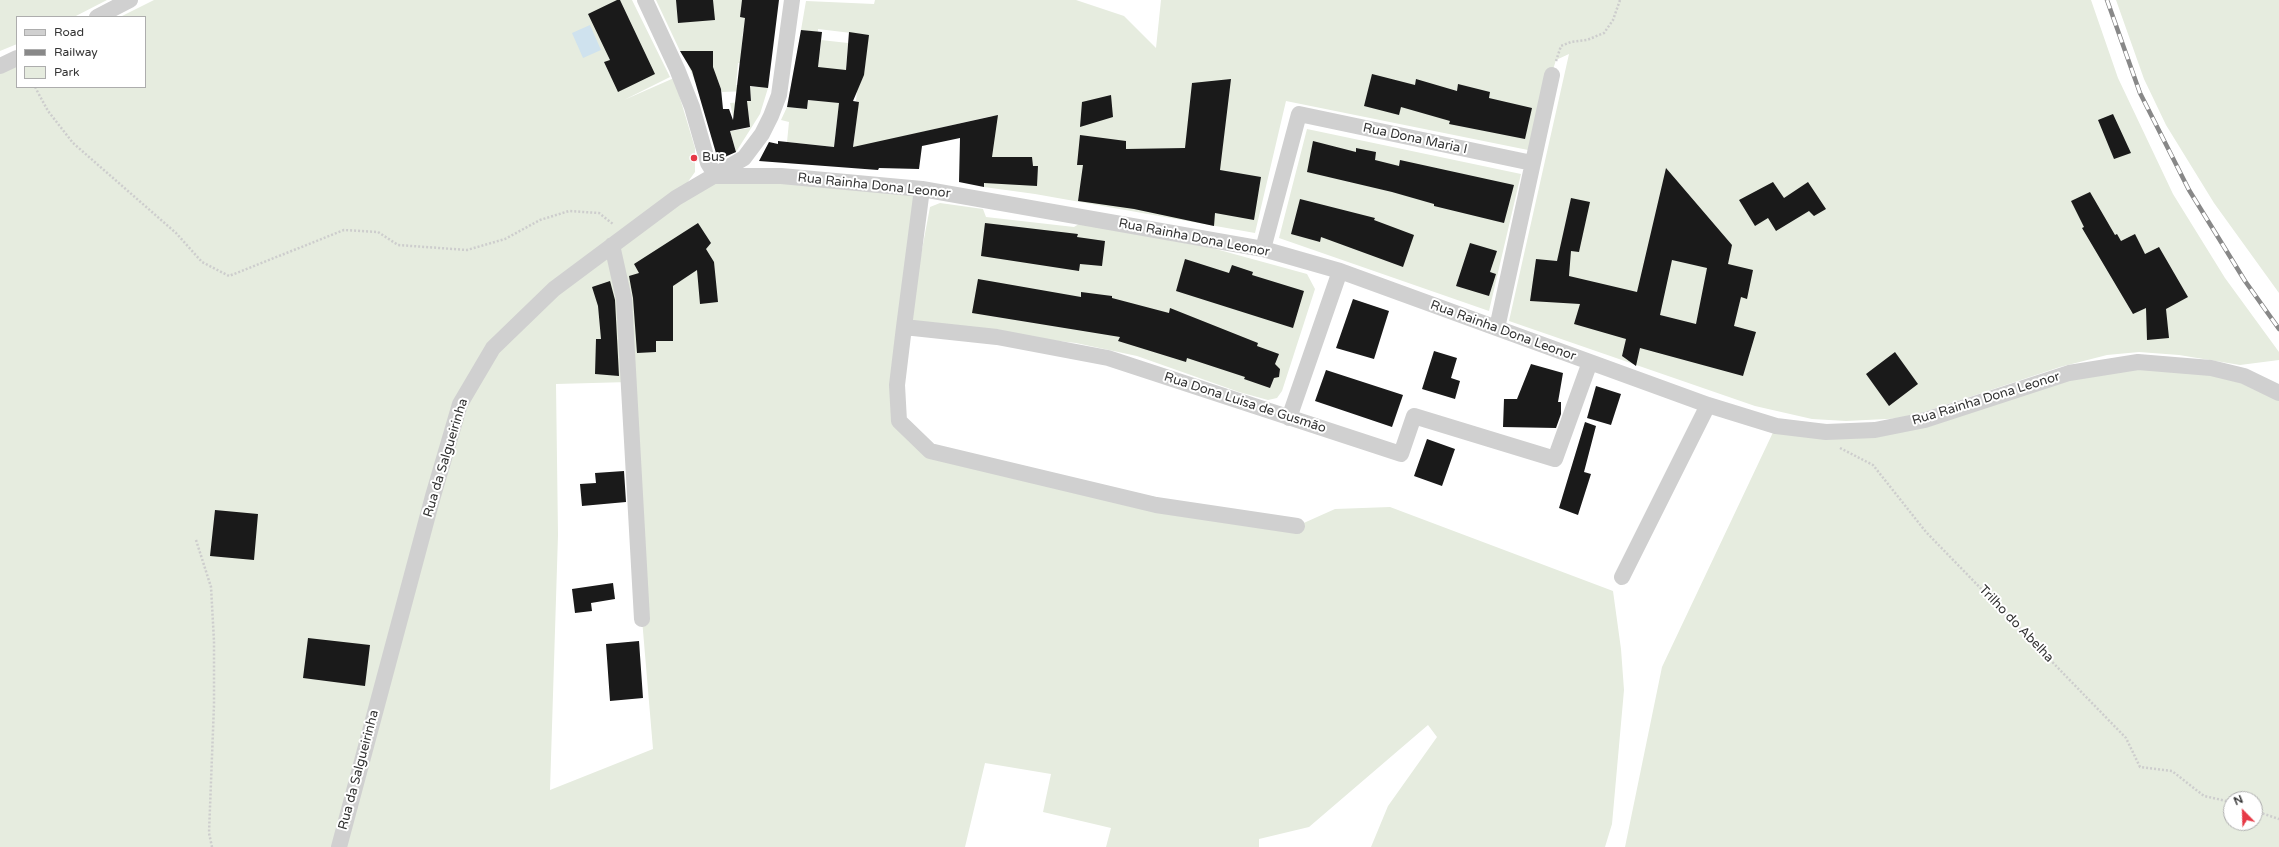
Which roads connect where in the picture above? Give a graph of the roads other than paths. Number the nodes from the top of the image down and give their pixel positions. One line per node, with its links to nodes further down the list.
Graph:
1 (130, 0): 4 (street)
2 (645, 0): 9 (street)
3 (792, 0): 9 (street, Rua da Salgueirinha)
4 (99, 16)
5 (16, 58): 6 (street)
6 (0, 66)
7 (1552, 75): 8 (street)
8 (1532, 164): 12 (street, Rua Dona Maria I); 15 (street)
9 (716, 176): 10 (street, Rua Rainha Dona Leonor); 11 (street, Rua da Salgueirinha)
10 (922, 189): 12 (street, Rua Rainha Dona Leonor); 14 (street)
11 (612, 245): 22 (street); 23 (street, Rua da Salgueirinha)
12 (1263, 249): 13 (street, Rua Rainha Dona Leonor)
13 (1340, 271): 15 (street, Rua Rainha Dona Leonor); 19 (street)
14 (904, 327): 19 (street, Rua Dona Luisa de Gusmão); 20 (street)
15 (1497, 328): 16 (street, Rua Rainha Dona Leonor)
16 (1590, 362): 18 (street, Rua Rainha Dona Leonor); 19 (street, Rua Dona Luisa de Gusmão)
17 (2279, 393): 18 (street, Rua Rainha Dona Leonor)
18 (1708, 405): 21 (street)
19 (1289, 418)
20 (1297, 526)
21 (1622, 577)
22 (642, 619)
23 (339, 847)

